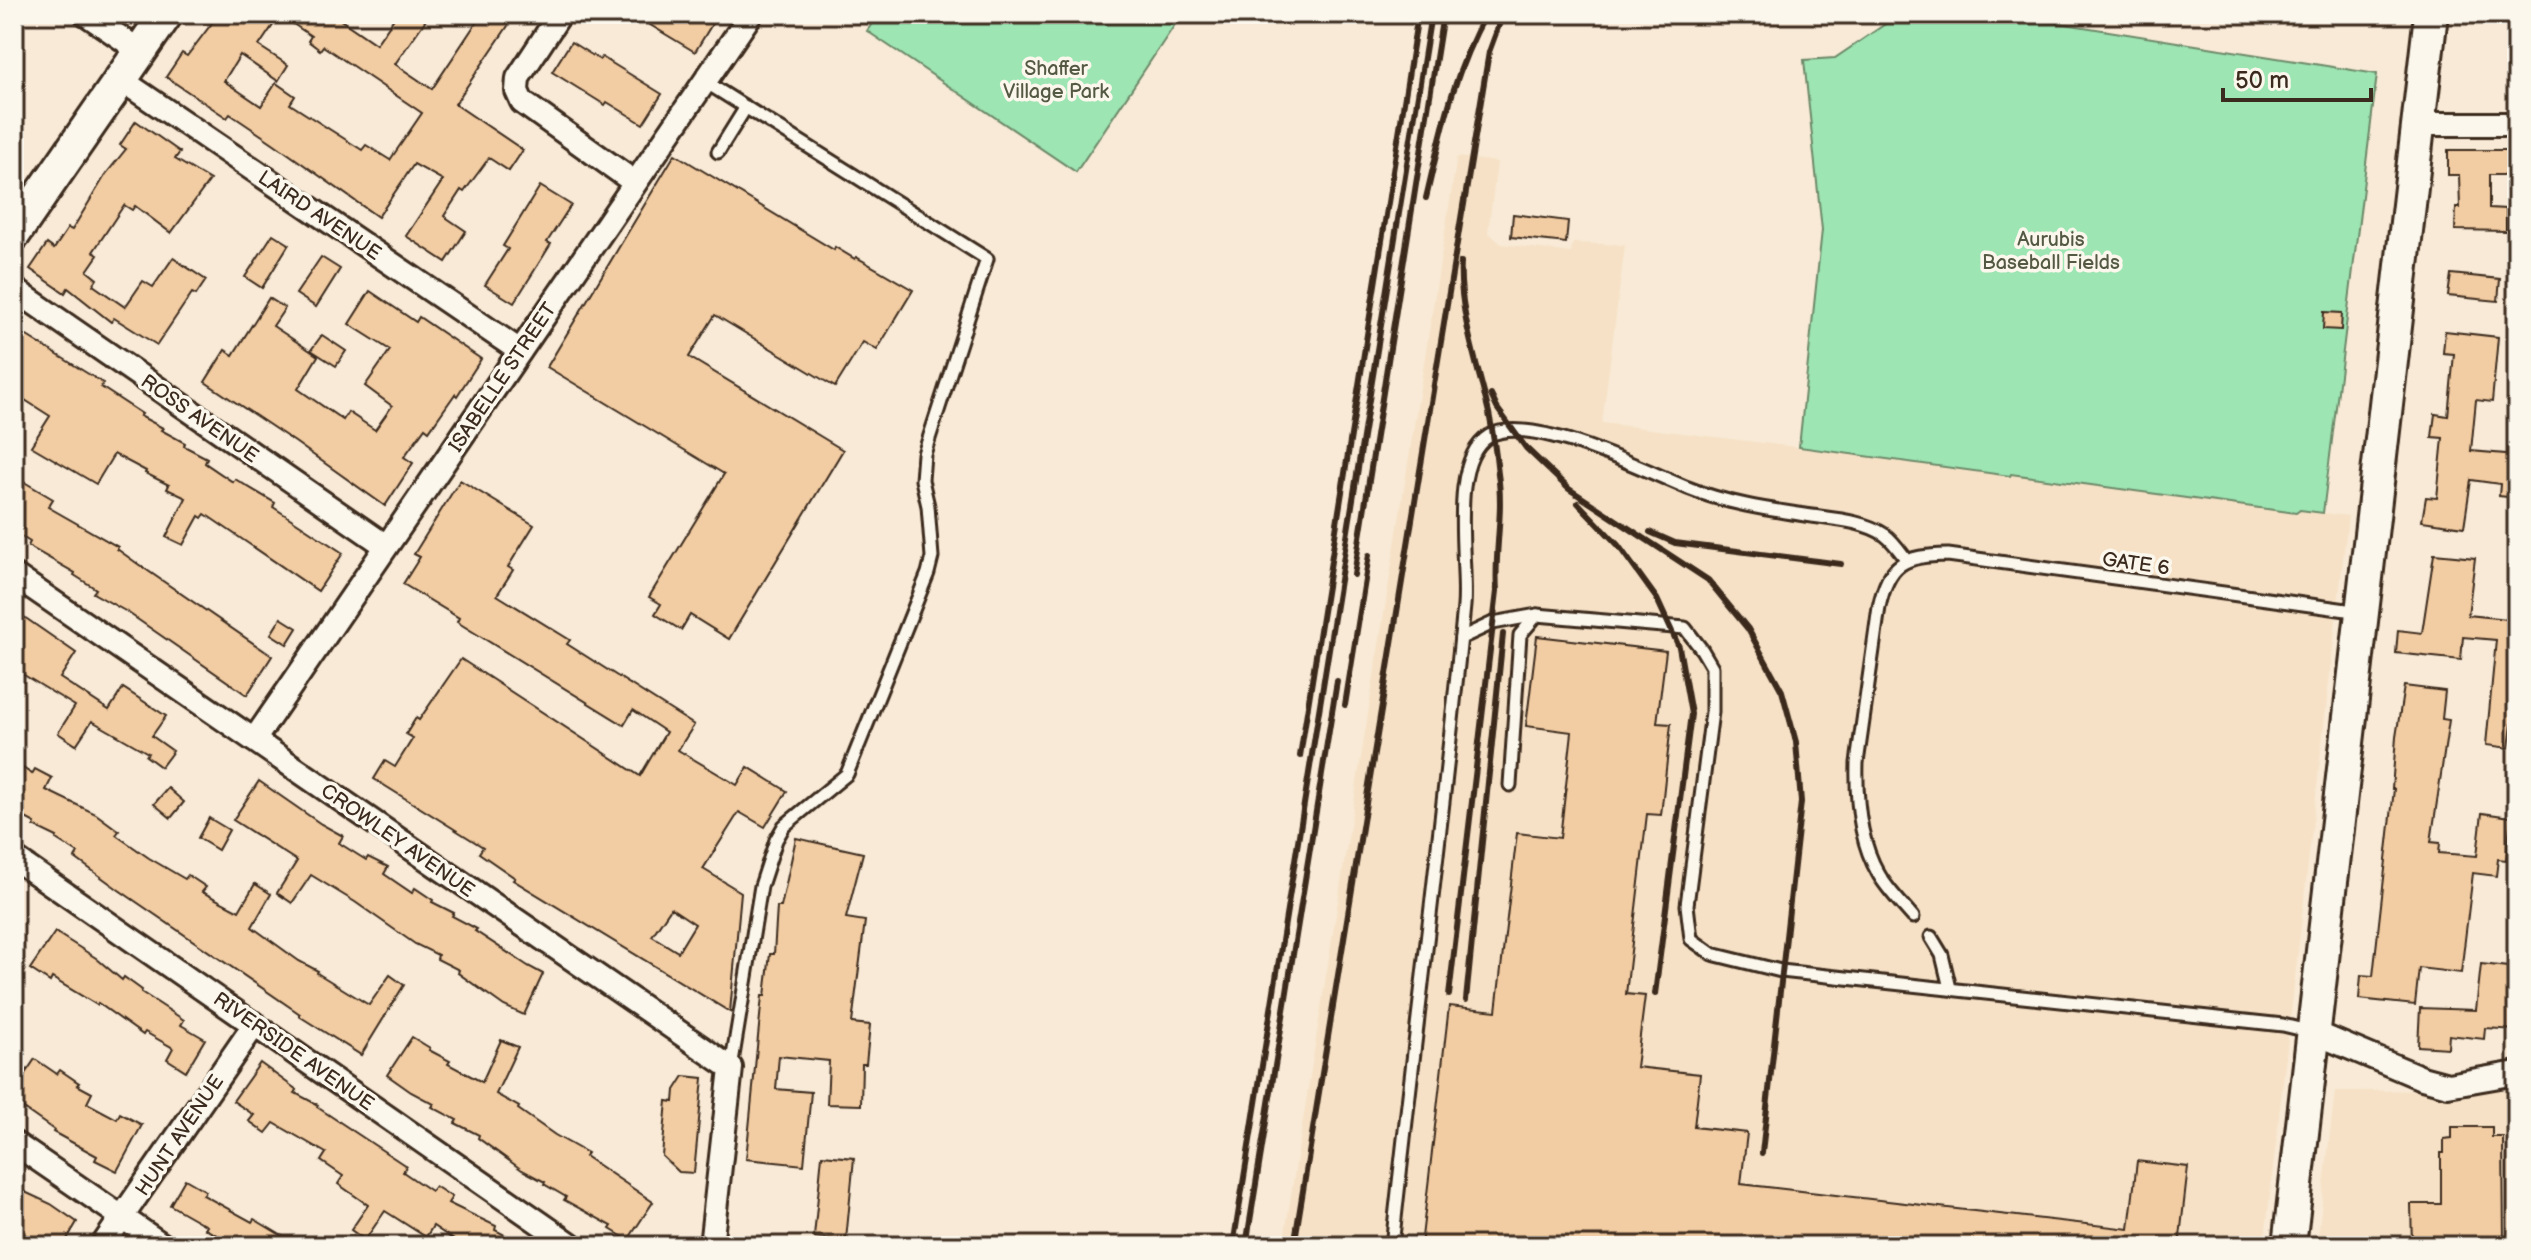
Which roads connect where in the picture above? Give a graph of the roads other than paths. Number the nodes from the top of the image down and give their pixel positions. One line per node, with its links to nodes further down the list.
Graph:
1 (86, 14): 6 (street)
2 (166, 14): 6 (main road)
3 (560, 14): 13 (street)
4 (751, 14): 8 (street, ISABELLE STREET)
5 (2431, 14): 10 (main road)
6 (140, 51): 7 (main road)
7 (120, 79): 14 (main road); 16 (street, LAIRD AVENUE)
8 (704, 81): 9 (lane); 13 (street, ISABELLE STREET)
9 (746, 107): 12 (lane); 31 (lane)
10 (2419, 124): 11 (street); 20 (main road)
11 (2517, 124)
12 (718, 152)
13 (634, 182): 16 (street, ISABELLE STREET)
14 (14, 234)
15 (14, 289): 17 (street, ROSS AVENUE)
16 (520, 351): 17 (street, ISABELLE STREET)
17 (386, 546): 23 (street, ISABELLE STREET)
18 (1906, 559): 20 (lane, GATE 6); 22 (lane); 26 (lane)
19 (14, 575): 23 (street, CROWLEY AVENUE)
20 (2362, 612): 30 (main road)
21 (1537, 615): 22 (lane); 24 (lane); 28 (lane)
22 (1461, 638): 39 (lane)
23 (254, 740): 31 (street, CROWLEY AVENUE)
24 (1510, 785)
25 (14, 858): 29 (street, RIVERSIDE AVENUE)
26 (1913, 917)
27 (1931, 937): 28 (lane)
28 (1950, 988): 30 (lane)
29 (255, 1024): 34 (street, HUNT AVENUE); 37 (street, RIVERSIDE AVENUE)
30 (2313, 1032): 32 (street); 40 (main road)
31 (731, 1068): 38 (street)
32 (2515, 1076)
33 (14, 1143): 34 (street)
34 (122, 1217): 35 (street, HUNT AVENUE); 36 (street)
35 (102, 1246)
36 (164, 1246)
37 (573, 1246)
38 (711, 1246)
39 (1392, 1246)
40 (2289, 1246)

